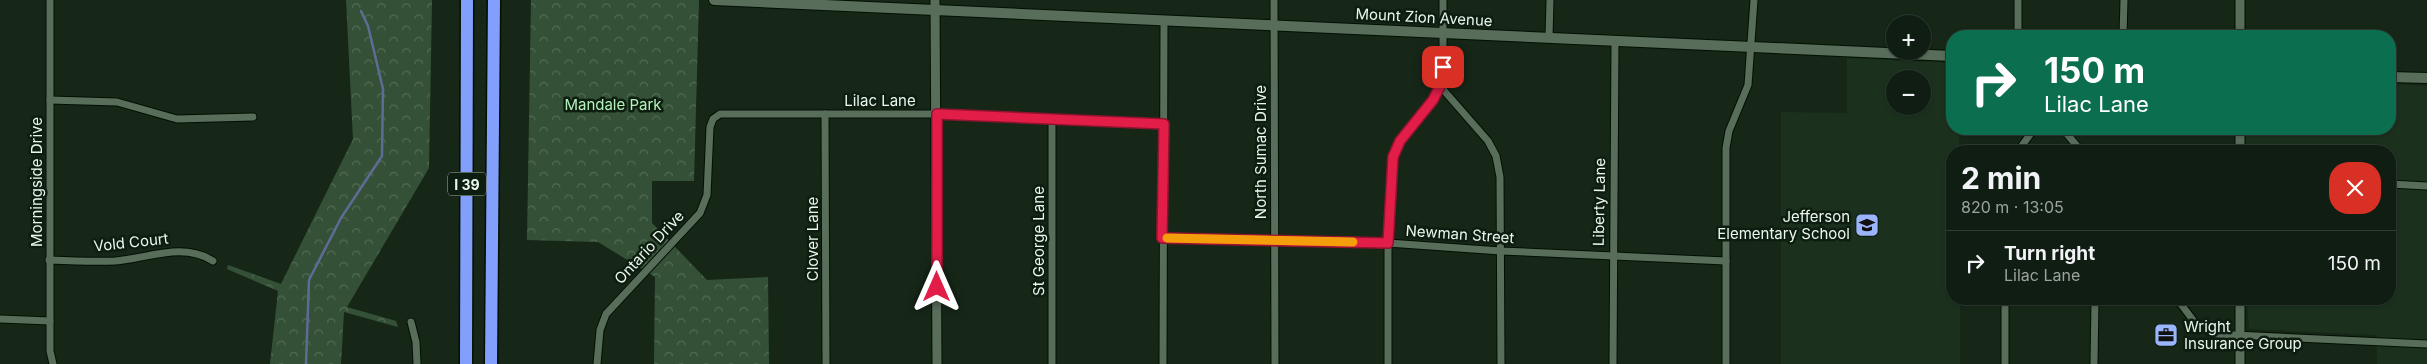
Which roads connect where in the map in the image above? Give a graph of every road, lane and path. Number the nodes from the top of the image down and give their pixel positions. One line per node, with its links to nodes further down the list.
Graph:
1 (50, 0): 26 (street, Morningside Drive)
2 (714, 0): 12 (main road, Mount Zion Avenue)
3 (1274, 0): 14 (street, North Sumac Drive)
4 (1443, 0): 18 (street)
5 (1550, 0): 19 (street)
6 (1754, 0): 21 (street)
7 (2018, 0): 15 (street)
8 (2124, 0): 16 (street)
9 (2240, 0): 17 (street)
10 (467, 2): 56 (highway, I 39)
11 (494, 2): 57 (highway, I 39)
12 (935, 5): 13 (main road, Mount Zion Avenue); 28 (street)
13 (1164, 20): 14 (main road, Mount Zion Avenue); 32 (street)
14 (1274, 25): 18 (main road, Mount Zion Avenue); 38 (street, North Sumac Drive)
15 (2018, 30)
16 (2123, 30)
17 (2240, 30)
18 (1443, 34): 19 (main road, Mount Zion Avenue); 25 (street)
19 (1549, 37): 20 (main road, Mount Zion Avenue)
20 (1614, 40): 21 (main road, Mount Zion Avenue); 41 (street, Liberty Lane)
21 (1752, 46): 22 (main road, Mount Zion Avenue); 43 (street)
22 (1946, 56)
23 (2396, 77): 24 (main road)
24 (2427, 78)
25 (1440, 86): 39 (street); 40 (street)
26 (50, 100): 30 (street); 42 (street, Morningside Drive)
27 (825, 114): 28 (street, Lilac Lane); 29 (street, Lilac Lane); 59 (street, Clover Lane)
28 (937, 114): 31 (street, Lilac Lane); 60 (street)
29 (716, 116): 58 (street, Ontario Drive)
30 (253, 117)
31 (1052, 118): 32 (street, Lilac Lane); 61 (street, St George Lane)
32 (1164, 124): 37 (street)
33 (2068, 135): 34 (street)
34 (2075, 145)
35 (2396, 184): 36 (street)
36 (2427, 186)
37 (1162, 238): 38 (street, Newman Street); 62 (street)
38 (1273, 240): 39 (street, Newman Street); 63 (street, North Sumac Drive)
39 (1388, 243): 40 (street, Newman Street); 64 (street)
40 (1502, 251): 41 (street, Newman Street); 65 (street)
41 (1612, 256): 43 (street, Newman Street); 66 (street, Liberty Lane)
42 (50, 260): 44 (street, Vold Court); 50 (street, Morningside Drive)
43 (1726, 260): 67 (street)
44 (213, 261)
45 (2005, 305): 68 (street)
46 (2095, 305): 69 (street)
47 (2180, 305): 52 (street)
48 (2240, 305): 52 (street)
49 (0, 319): 50 (street)
50 (50, 320): 54 (street, Morningside Drive)
51 (411, 322): 55 (street)
52 (2240, 336): 53 (street); 70 (street)
53 (2427, 344)
54 (52, 364)
55 (417, 364)
56 (466, 364)
57 (491, 364)
58 (597, 364)
59 (826, 364)
60 (937, 364)
61 (1052, 364)
62 (1163, 364)
63 (1275, 364)
64 (1388, 364)
65 (1501, 364)
66 (1612, 364)
67 (1726, 364)
68 (2005, 364)
69 (2094, 364)
70 (2240, 364)

